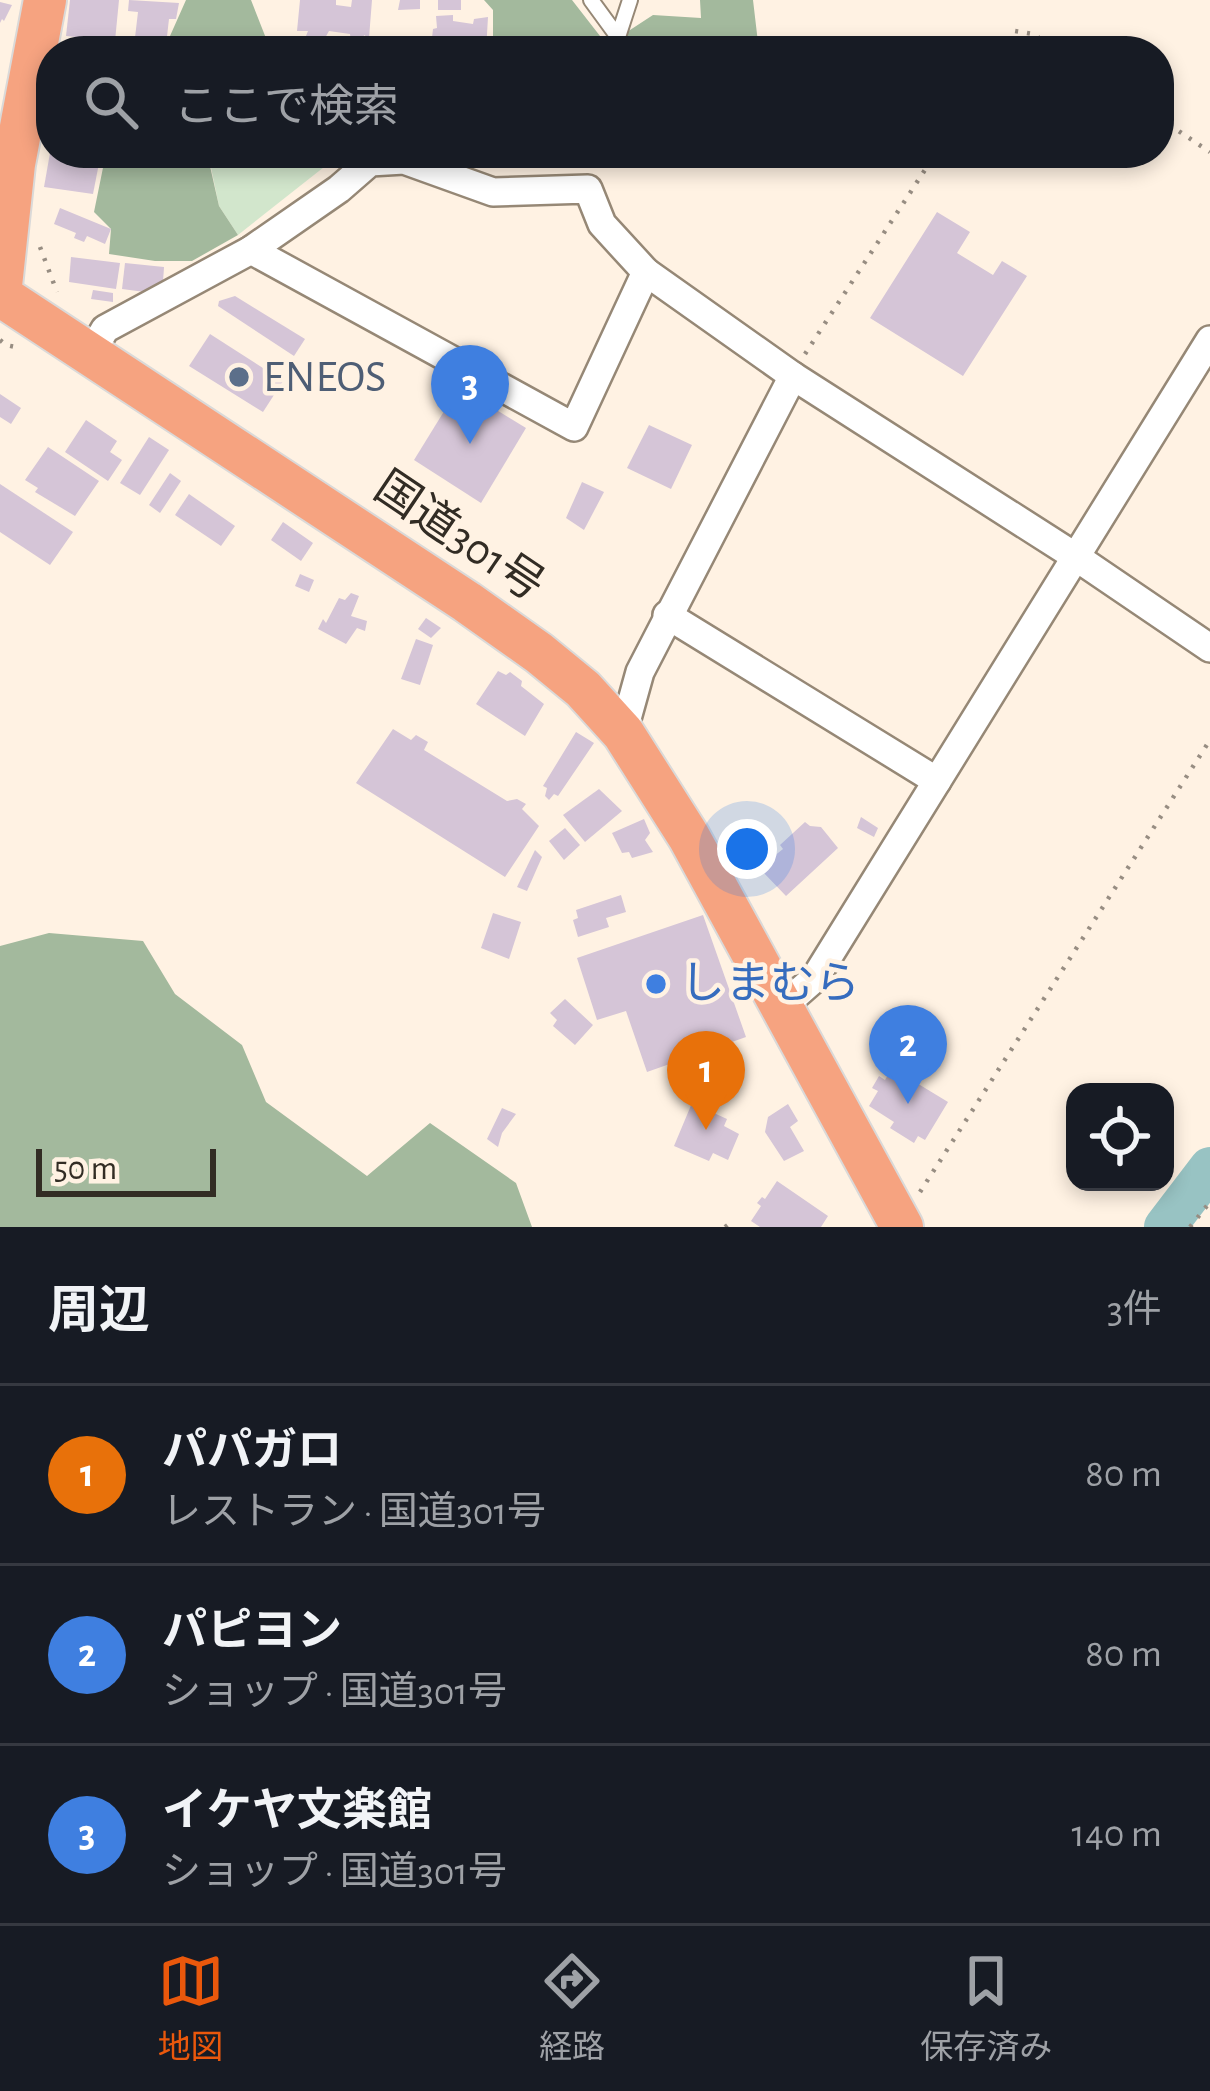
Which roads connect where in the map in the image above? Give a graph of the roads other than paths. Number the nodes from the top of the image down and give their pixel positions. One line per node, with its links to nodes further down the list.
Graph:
1 (45, 0): 4 (highway, 国道301号)
2 (590, 0): 5 (lane)
3 (630, 0): 6 (lane)
4 (38, 36)
5 (617, 36)
6 (618, 36)
7 (36, 48): 12 (highway, 国道301号)
8 (363, 168): 10 (street)
9 (426, 168): 11 (street)
10 (251, 250): 11 (street); 14 (street)
11 (646, 272): 15 (street)
12 (0, 295): 14 (highway, 国道301号)
13 (1210, 340): 16 (street)
14 (90, 355): 19 (highway, 国道301号)
15 (793, 376): 16 (street); 17 (street)
16 (1076, 557): 18 (street); 20 (street)
17 (668, 615): 19 (street); 20 (street)
18 (1210, 647)
19 (623, 734): 21 (highway, 国道301号)
20 (937, 781): 21 (street)
21 (782, 1007): 22 (highway, 国道301号)
22 (899, 1223)

